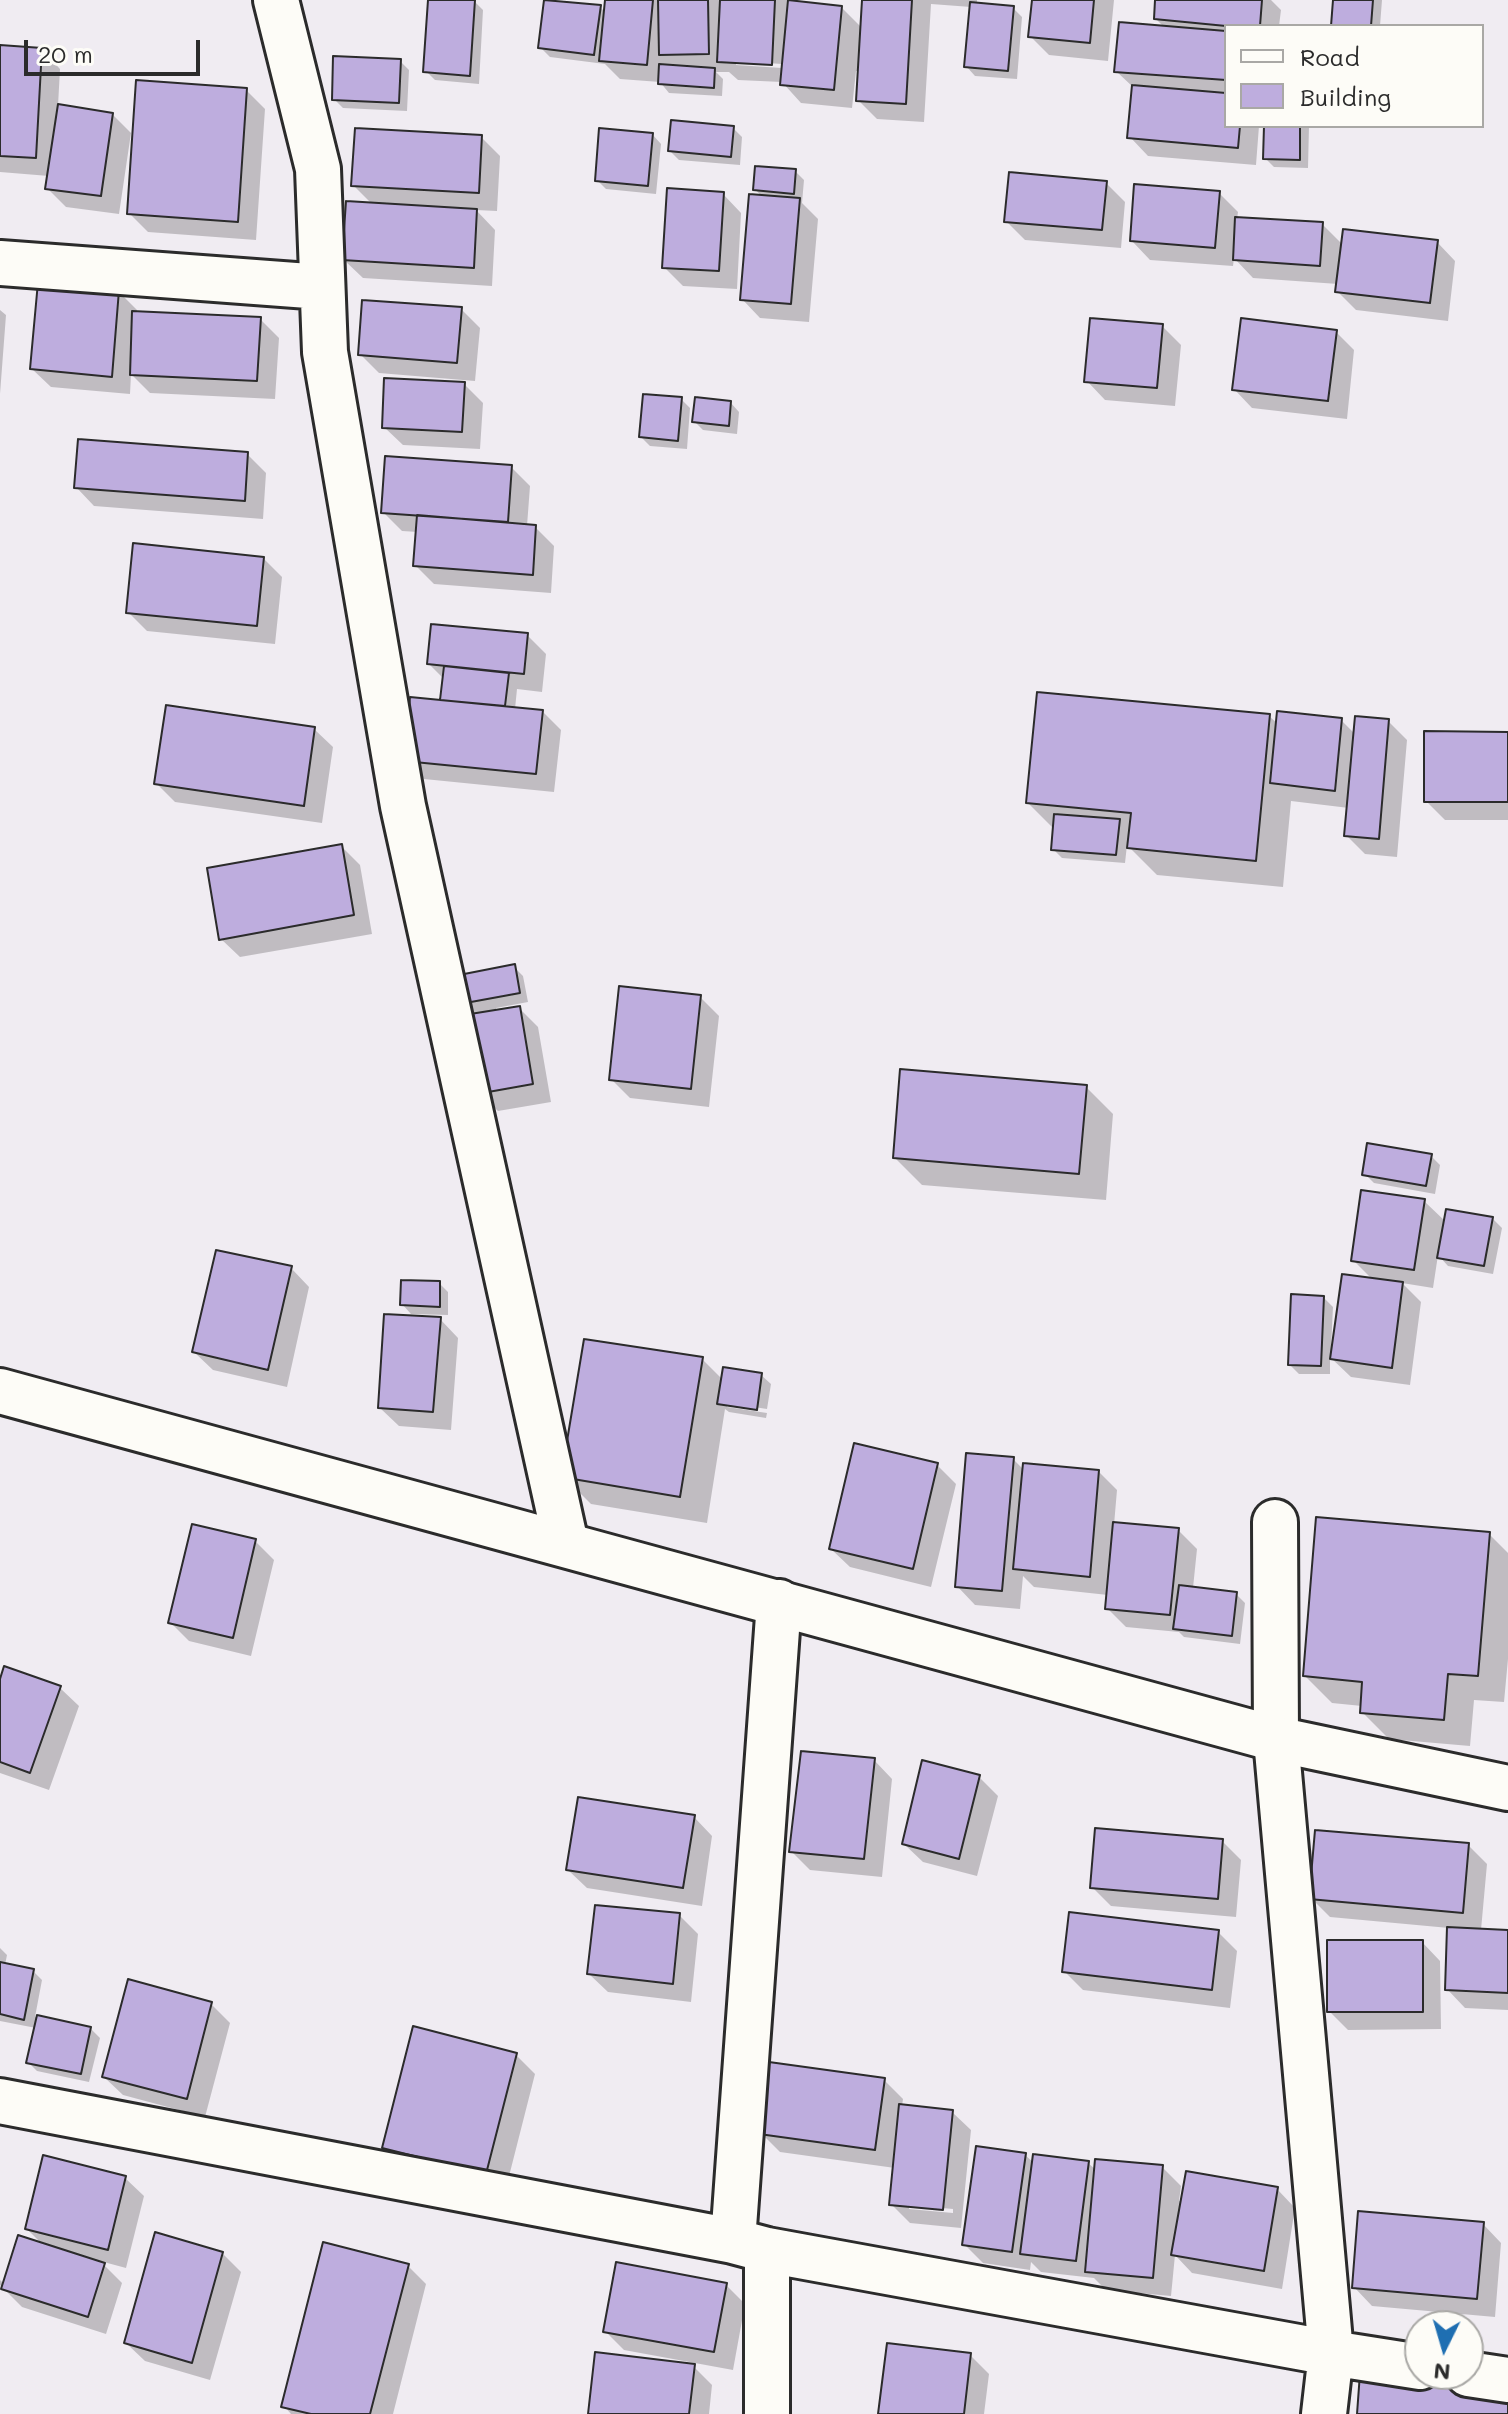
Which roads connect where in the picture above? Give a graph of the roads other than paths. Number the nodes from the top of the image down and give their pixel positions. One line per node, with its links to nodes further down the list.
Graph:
1 (276, 0): 3 (street)
2 (0, 263): 3 (street)
3 (322, 287): 6 (street)
4 (0, 1391): 6 (street)
5 (1275, 1522): 8 (street)
6 (566, 1544): 7 (street)
7 (779, 1602): 8 (street); 11 (street)
8 (1276, 1739): 9 (street); 12 (street)
9 (1508, 1788)
10 (0, 2101): 11 (street)
11 (750, 2246): 12 (street); 16 (street)
12 (1331, 2353): 13 (street); 17 (street)
13 (1404, 2364)
14 (1484, 2376): 15 (street)
15 (1508, 2380)
16 (767, 2414)
17 (1324, 2414)

